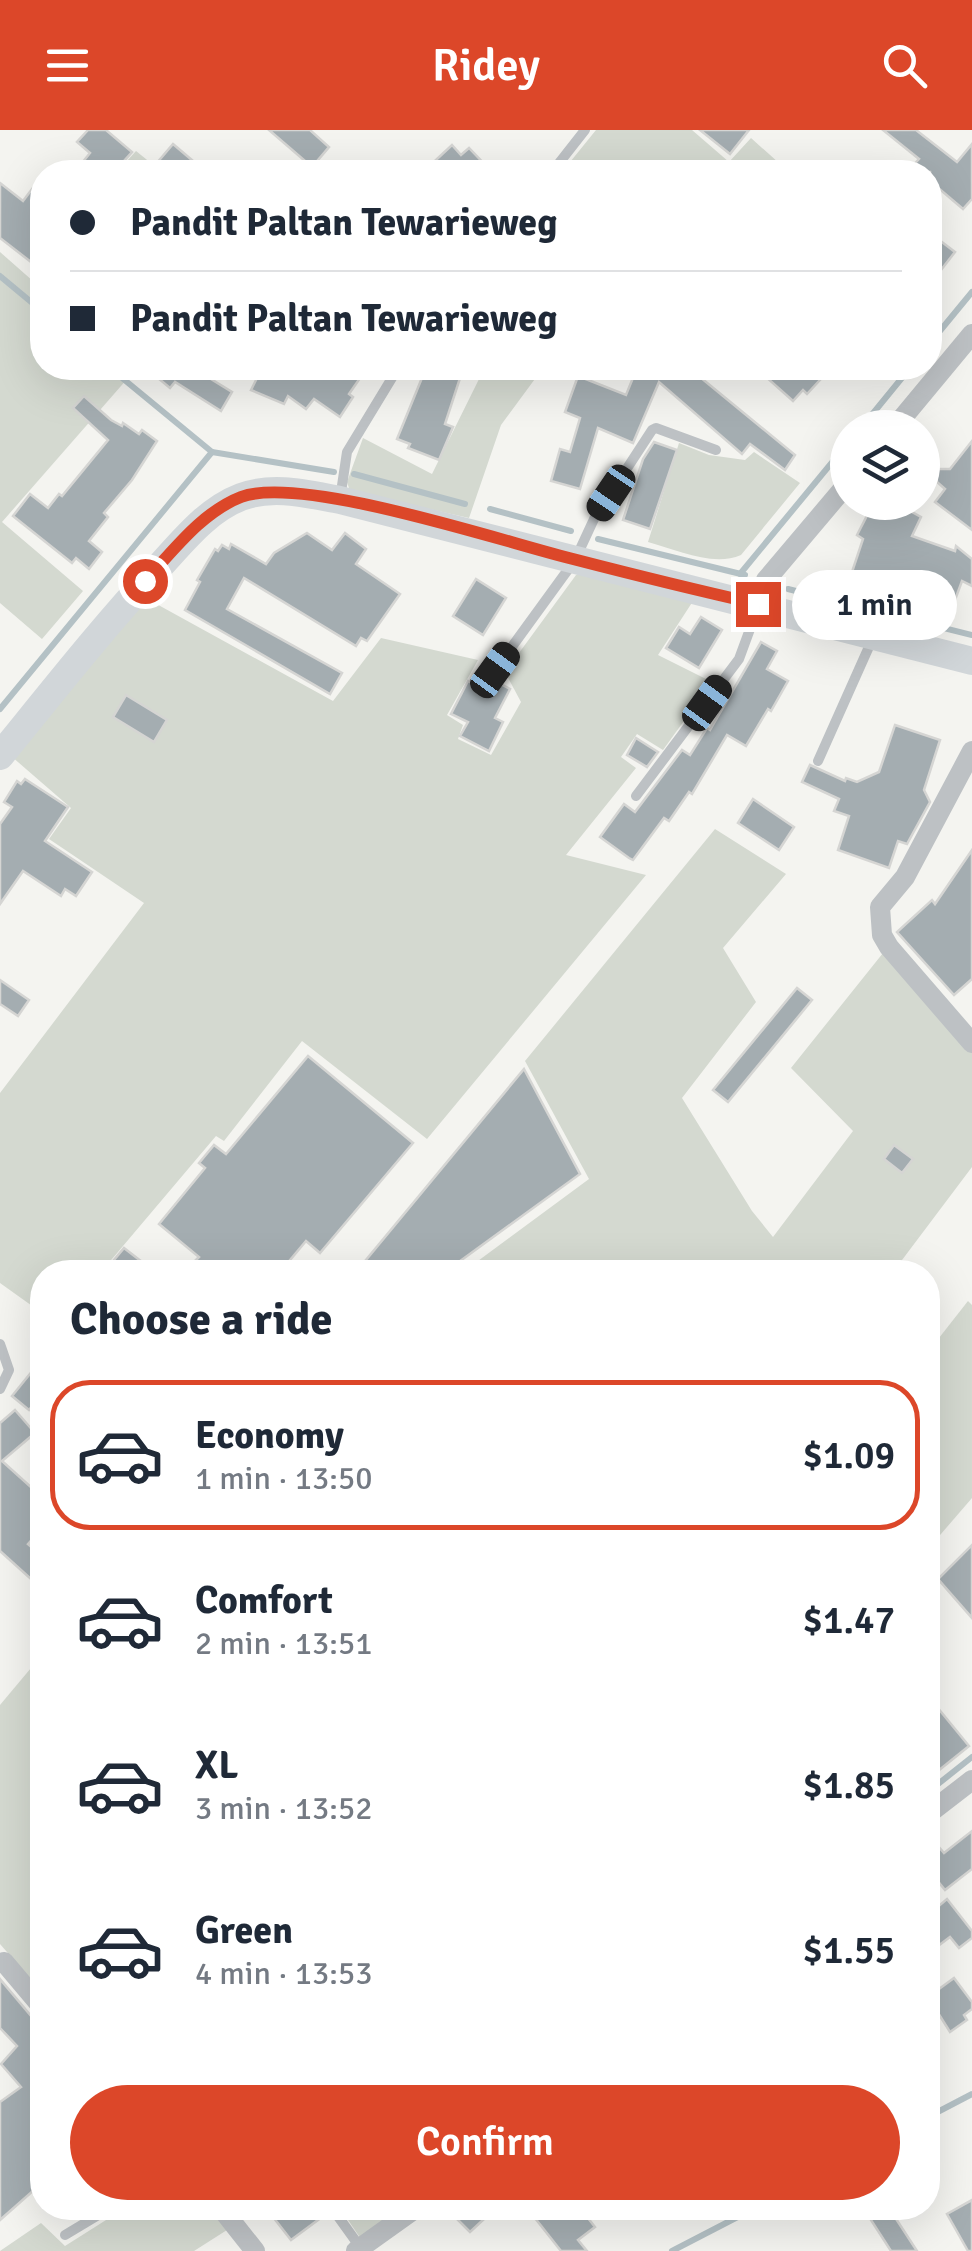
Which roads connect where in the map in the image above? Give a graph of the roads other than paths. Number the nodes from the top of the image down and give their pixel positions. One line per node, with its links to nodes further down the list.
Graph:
1 (586, 130): 2 (lane)
2 (562, 160)
3 (972, 334): 4 (street)
4 (942, 370)
5 (391, 380): 9 (lane)
6 (934, 380): 7 (street)
7 (909, 410)
8 (716, 450): 11 (lane)
9 (340, 500): 11 (street); 17 (street)
10 (830, 504): 12 (street)
11 (576, 560): 12 (street); 15 (lane)
12 (758, 604): 13 (street); 19 (lane)
13 (874, 635): 14 (street); 18 (lane)
14 (972, 661)
15 (495, 670)
16 (972, 751): 20 (street)
17 (0, 756)
18 (818, 761)
19 (636, 796)
20 (972, 1043)
21 (0, 1344): 22 (lane)
22 (0, 1389)
23 (972, 1780): 24 (street)
24 (940, 1805)
25 (4, 1962): 26 (street)
26 (30, 1993)
27 (90, 2220): 31 (lane)
28 (230, 2220): 33 (street)
29 (340, 2220): 32 (lane)
30 (399, 2220): 32 (street)
31 (64, 2235)
32 (358, 2249)
33 (255, 2251)

